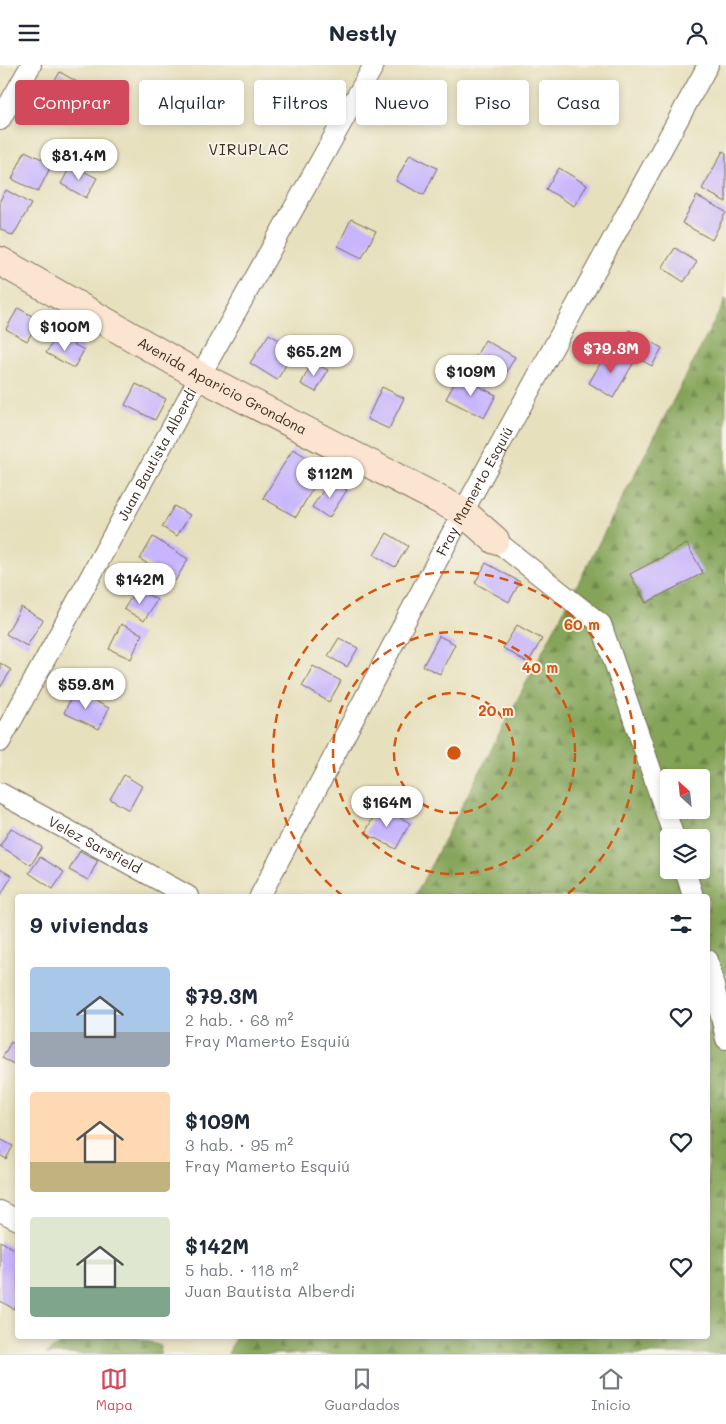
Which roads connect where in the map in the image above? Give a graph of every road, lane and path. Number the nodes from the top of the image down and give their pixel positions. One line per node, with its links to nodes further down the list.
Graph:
1 (30, 65): 4 (street)
2 (374, 65): 6 (street, Juan Bautista Alberdi)
3 (708, 65): 7 (street, Fray Mamerto Esquiú)
4 (0, 120)
5 (0, 261): 6 (main road, Avenida Aparicio Grondona)
6 (200, 376): 7 (main road, Avenida Aparicio Grondona); 9 (street, Juan Bautista Alberdi)
7 (463, 513): 8 (main road, Avenida Aparicio Grondona); 14 (street, Fray Mamerto Esquiú)
8 (495, 540): 11 (street)
9 (0, 742)
10 (0, 793): 13 (street, Velez Sarsfield)
11 (671, 829)
12 (688, 879): 15 (street)
13 (184, 894)
14 (261, 894)
15 (692, 894)
16 (710, 969): 17 (street)
17 (726, 1039)
18 (0, 1211): 19 (street)
19 (15, 1218)

